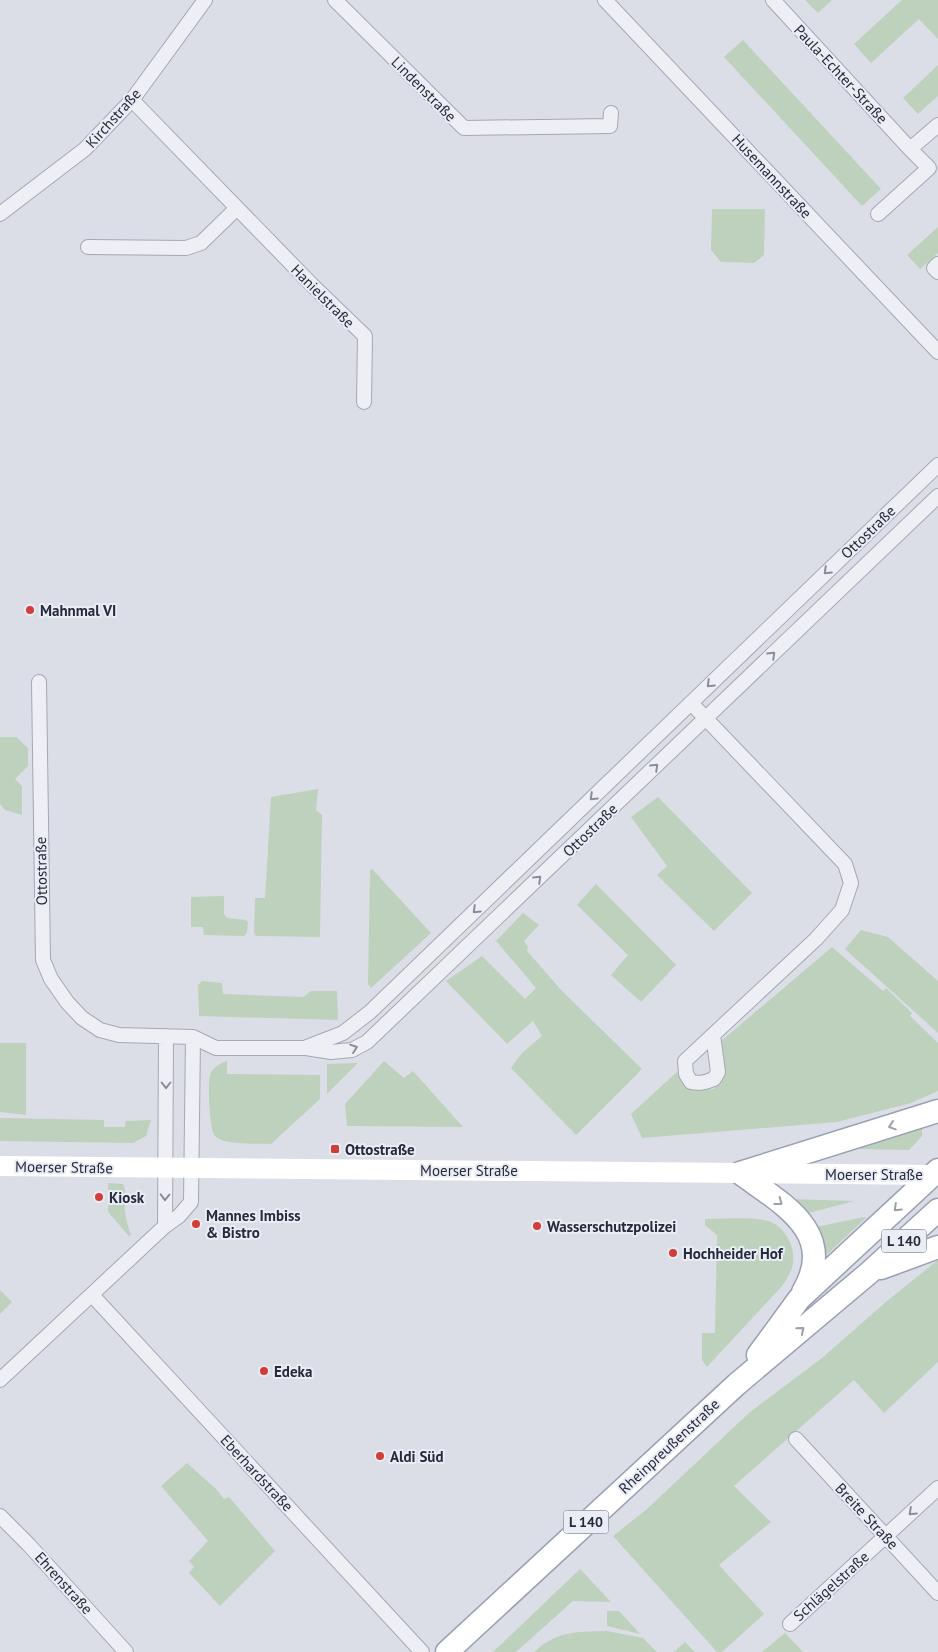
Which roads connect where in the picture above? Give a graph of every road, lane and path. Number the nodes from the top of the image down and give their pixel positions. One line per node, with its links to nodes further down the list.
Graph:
1 (205, 0): 5 (street, Kirchstraße)
2 (335, 0): 6 (street, Lindenstraße)
3 (605, 0): 15 (street, Husemannstraße)
4 (773, 0): 8 (street, Paula-Echter-Straße)
5 (132, 100): 9 (street, Hanielstraße); 10 (street, Kirchstraße)
6 (611, 113)
7 (938, 125): 8 (street)
8 (910, 149): 11 (street, Paula-Echter-Straße)
9 (238, 208): 12 (street); 16 (street, Hanielstraße)
10 (0, 214)
11 (878, 214)
12 (88, 247)
13 (938, 264): 14 (street)
14 (938, 272)
15 (938, 352)
16 (364, 402)
17 (938, 465): 20 (street, Ottostraße, one-way to 20)
18 (938, 496): 21 (street, Ottostraße, one-way to 18)
19 (39, 682): 23 (street, Ottostraße)
20 (691, 703): 21 (street); 25 (street, Ottostraße, one-way to 25)
21 (706, 718): 22 (street); 25 (street, Ottostraße, one-way to 21)
22 (713, 1035)
23 (166, 1036): 24 (street, Ottostraße); 28 (street, one-way to 28)
24 (193, 1037): 25 (street, Ottostraße); 29 (street)
25 (306, 1048)
26 (938, 1111): 30 (main road, one-way to 30)
27 (0, 1166): 28 (main road, Moerser Straße)
28 (166, 1168): 29 (main road, Moerser Straße); 33 (street, one-way to 33)
29 (192, 1168): 30 (main road, Moerser Straße); 33 (street)
30 (740, 1173): 31 (main road, Moerser Straße); 37 (main road, one-way to 37)
31 (936, 1174): 37 (main road, Rheinpreußenstraße / L 140, one-way to 37)
32 (938, 1210): 35 (main road, Rheinpreußenstraße / L 140)
33 (165, 1226): 36 (street)
34 (938, 1247): 35 (main road)
35 (870, 1272): 39 (main road, Rheinpreußenstraße / L 140, one-way to 35)
36 (92, 1295): 38 (street); 47 (street, Eberhardstraße)
37 (799, 1299): 39 (main road, Rheinpreußenstraße / L 140)
38 (0, 1380)
39 (737, 1384): 48 (main road, Rheinpreußenstraße / L 140)
40 (796, 1439): 43 (street, Breite Straße)
41 (938, 1488): 43 (street, Schlägelstraße, one-way to 43)
42 (0, 1516): 46 (street, Ehrenstraße)
43 (886, 1536): 44 (street, Breite Straße); 45 (street, Schlägelstraße)
44 (938, 1593)
45 (790, 1624)
46 (126, 1652)
47 (422, 1652)
48 (447, 1652)

